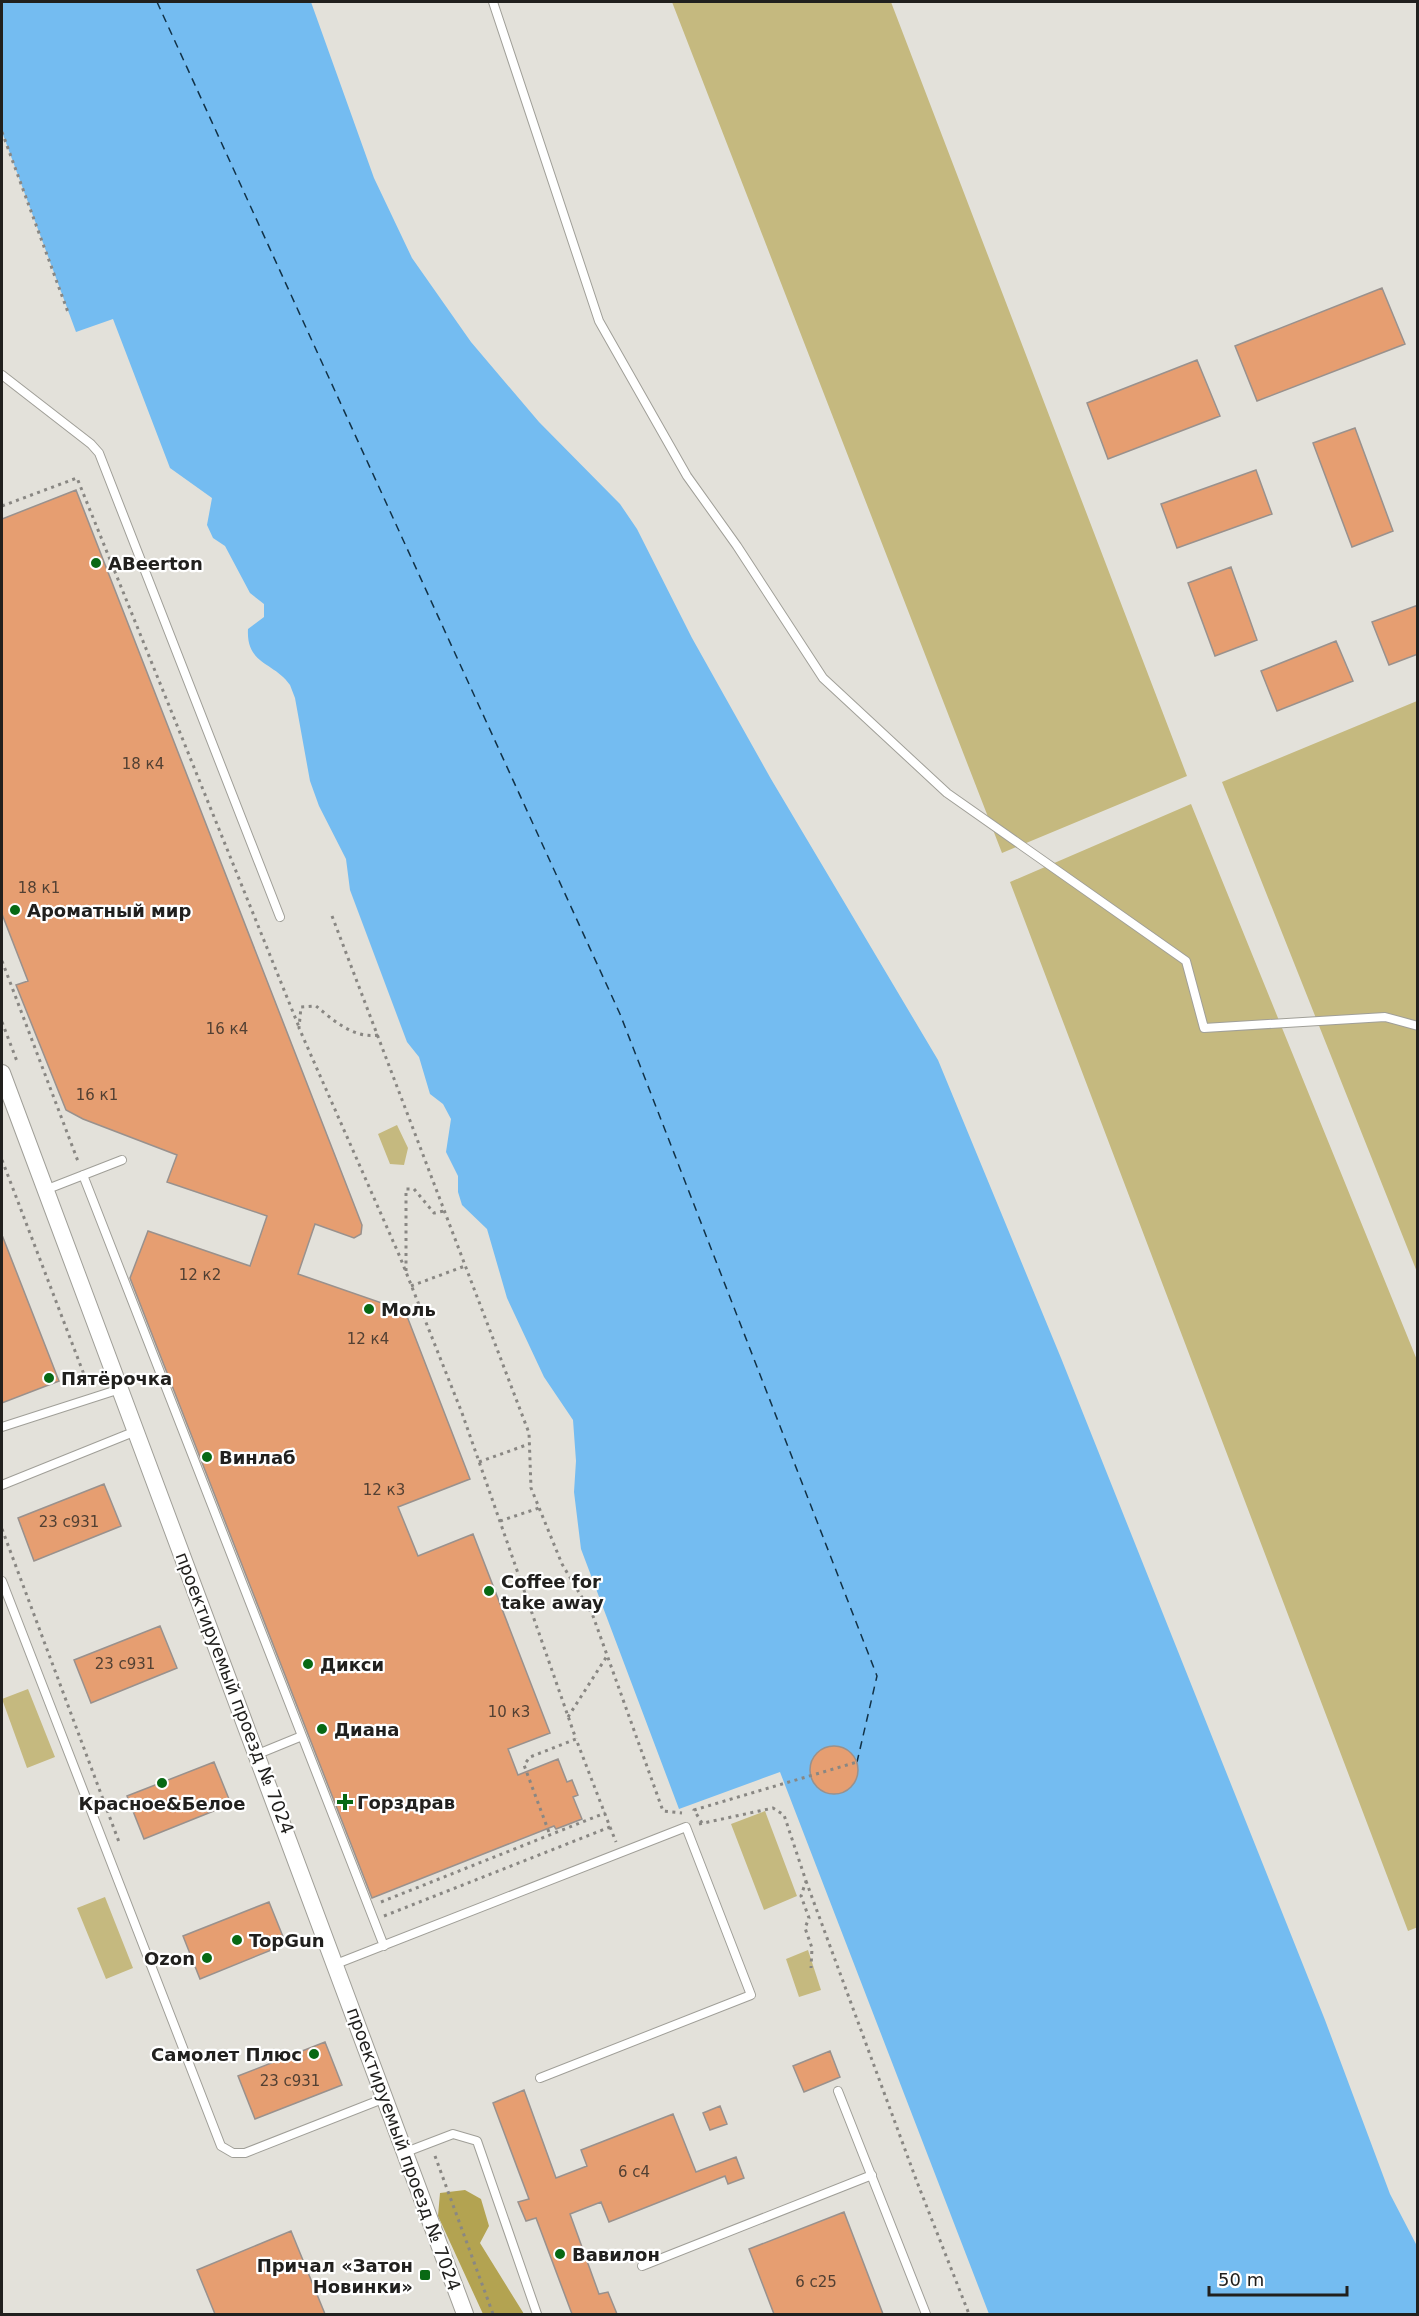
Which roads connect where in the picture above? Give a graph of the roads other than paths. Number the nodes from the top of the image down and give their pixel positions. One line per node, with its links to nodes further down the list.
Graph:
1 (493, 2): 4 (lane)
2 (2, 375): 3 (lane)
3 (280, 917)
4 (1418, 1026)
5 (2, 1073): 8 (street, проектируемый проезд № 7024)
6 (123, 1160): 7 (lane)
7 (83, 1175): 8 (lane); 14 (lane)
8 (45, 1190): 9 (street, проектируемый проезд № 7024)
9 (121, 1389): 10 (lane); 11 (street, проектируемый проезд № 7024)
10 (2, 1427)
11 (137, 1431): 12 (lane); 15 (street, проектируемый проезд № 7024)
12 (2, 1485)
13 (2, 1581): 20 (lane)
14 (302, 1736): 15 (lane); 16 (lane)
15 (258, 1754): 17 (street, проектируемый проезд № 7024)
16 (384, 1946): 17 (lane); 18 (lane)
17 (336, 1964): 20 (street, проектируемый проезд № 7024)
18 (540, 2078)
19 (838, 2091): 22 (lane)
20 (386, 2097): 21 (street, проектируемый проезд № 7024)
21 (406, 2152): 24 (street, проектируемый проезд № 7024); 25 (lane)
22 (872, 2175): 23 (lane); 26 (lane)
23 (642, 2266)
24 (465, 2314)
25 (537, 2314)
26 (927, 2314)

